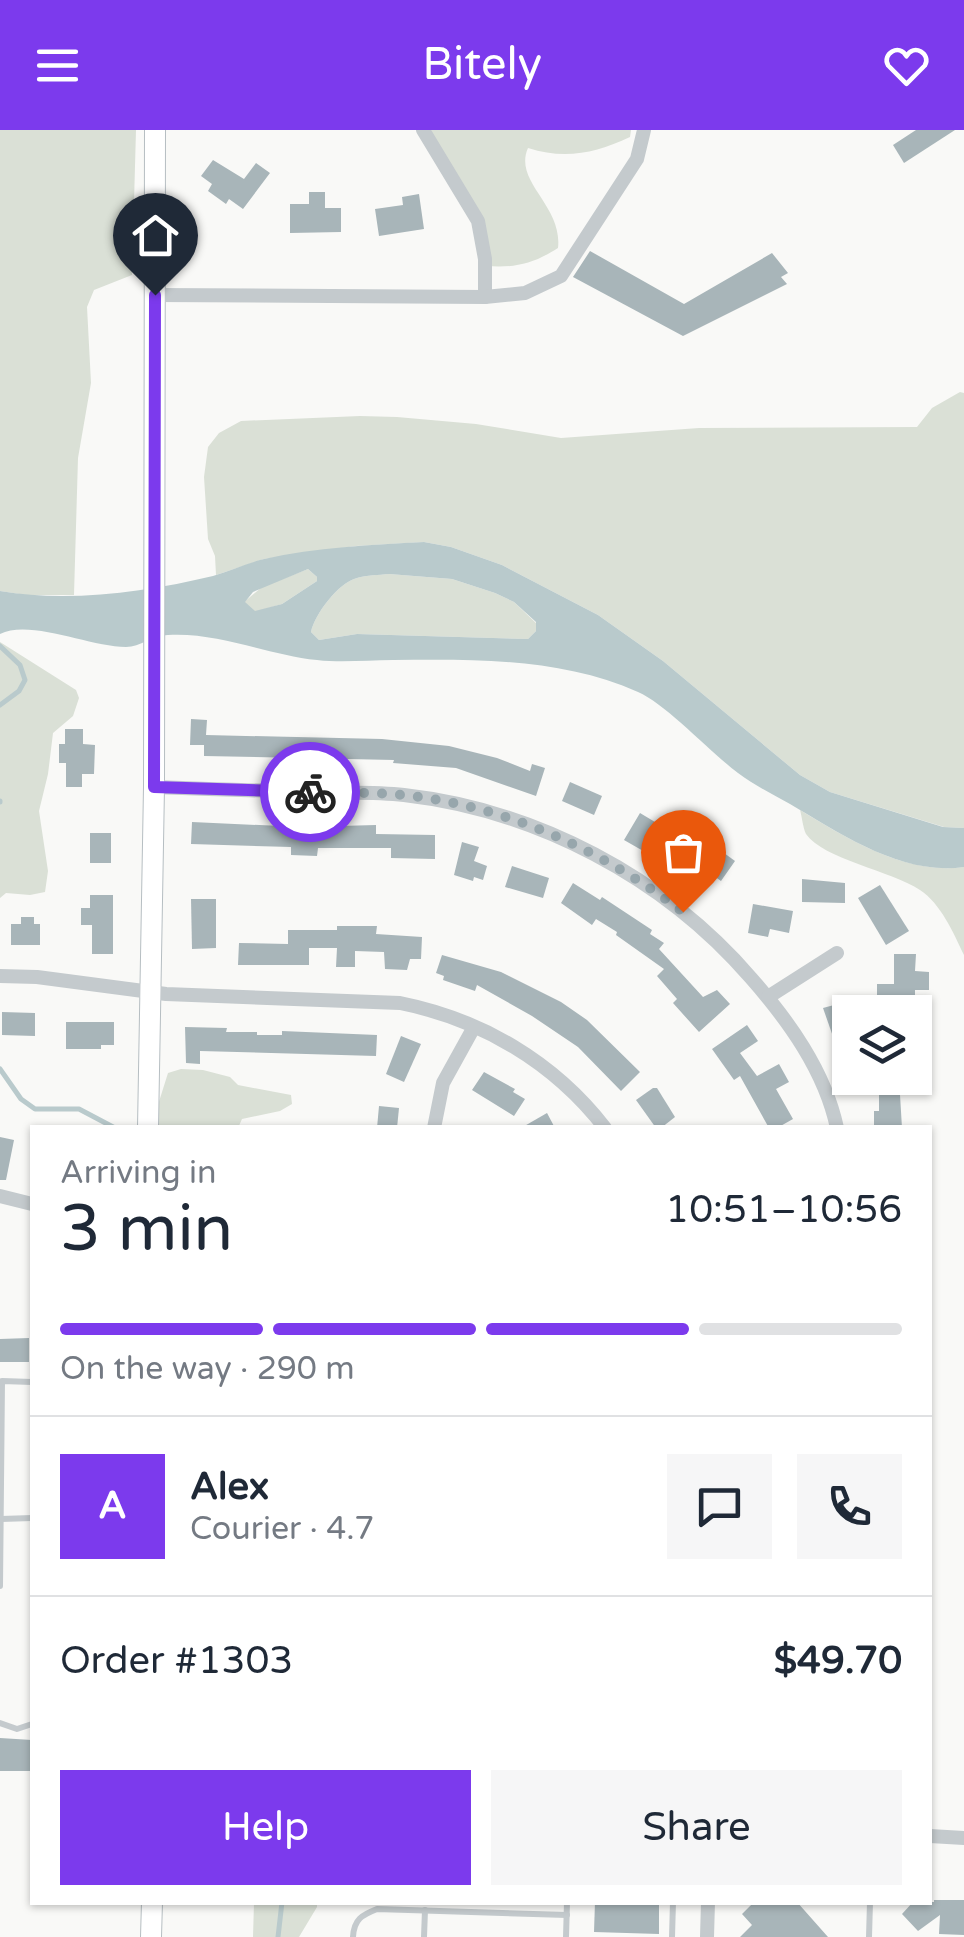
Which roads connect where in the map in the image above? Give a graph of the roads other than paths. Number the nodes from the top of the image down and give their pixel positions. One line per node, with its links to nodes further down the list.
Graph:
1 (155, 130): 4 (street)
2 (423, 130): 5 (street)
3 (644, 130): 5 (street)
4 (155, 295): 5 (street); 6 (street)
5 (485, 296)
6 (154, 787): 9 (street); 10 (street)
7 (837, 953): 10 (street)
8 (0, 976): 9 (street)
9 (150, 991): 11 (street); 12 (street)
10 (768, 997): 15 (street)
11 (474, 1027): 13 (street); 14 (street)
12 (148, 1125)
13 (435, 1125)
14 (603, 1125)
15 (836, 1125)
16 (0, 1196): 17 (street)
17 (30, 1204)
18 (30, 1382): 19 (lane)
19 (1, 1514): 20 (lane); 21 (lane)
20 (30, 1518)
21 (0, 1586)
22 (0, 1723): 23 (lane)
23 (30, 1725)
24 (932, 1836): 25 (street)
25 (964, 1838)
26 (152, 1905): 33 (street)
27 (567, 1905): 32 (lane)
28 (673, 1905): 37 (lane)
29 (708, 1905): 38 (street)
30 (870, 1905): 39 (lane)
31 (425, 1910): 32 (lane); 34 (lane); 35 (lane)
32 (567, 1915): 36 (lane)
33 (151, 1937)
34 (353, 1937)
35 (424, 1937)
36 (566, 1937)
37 (672, 1937)
38 (707, 1937)
39 (869, 1937)

